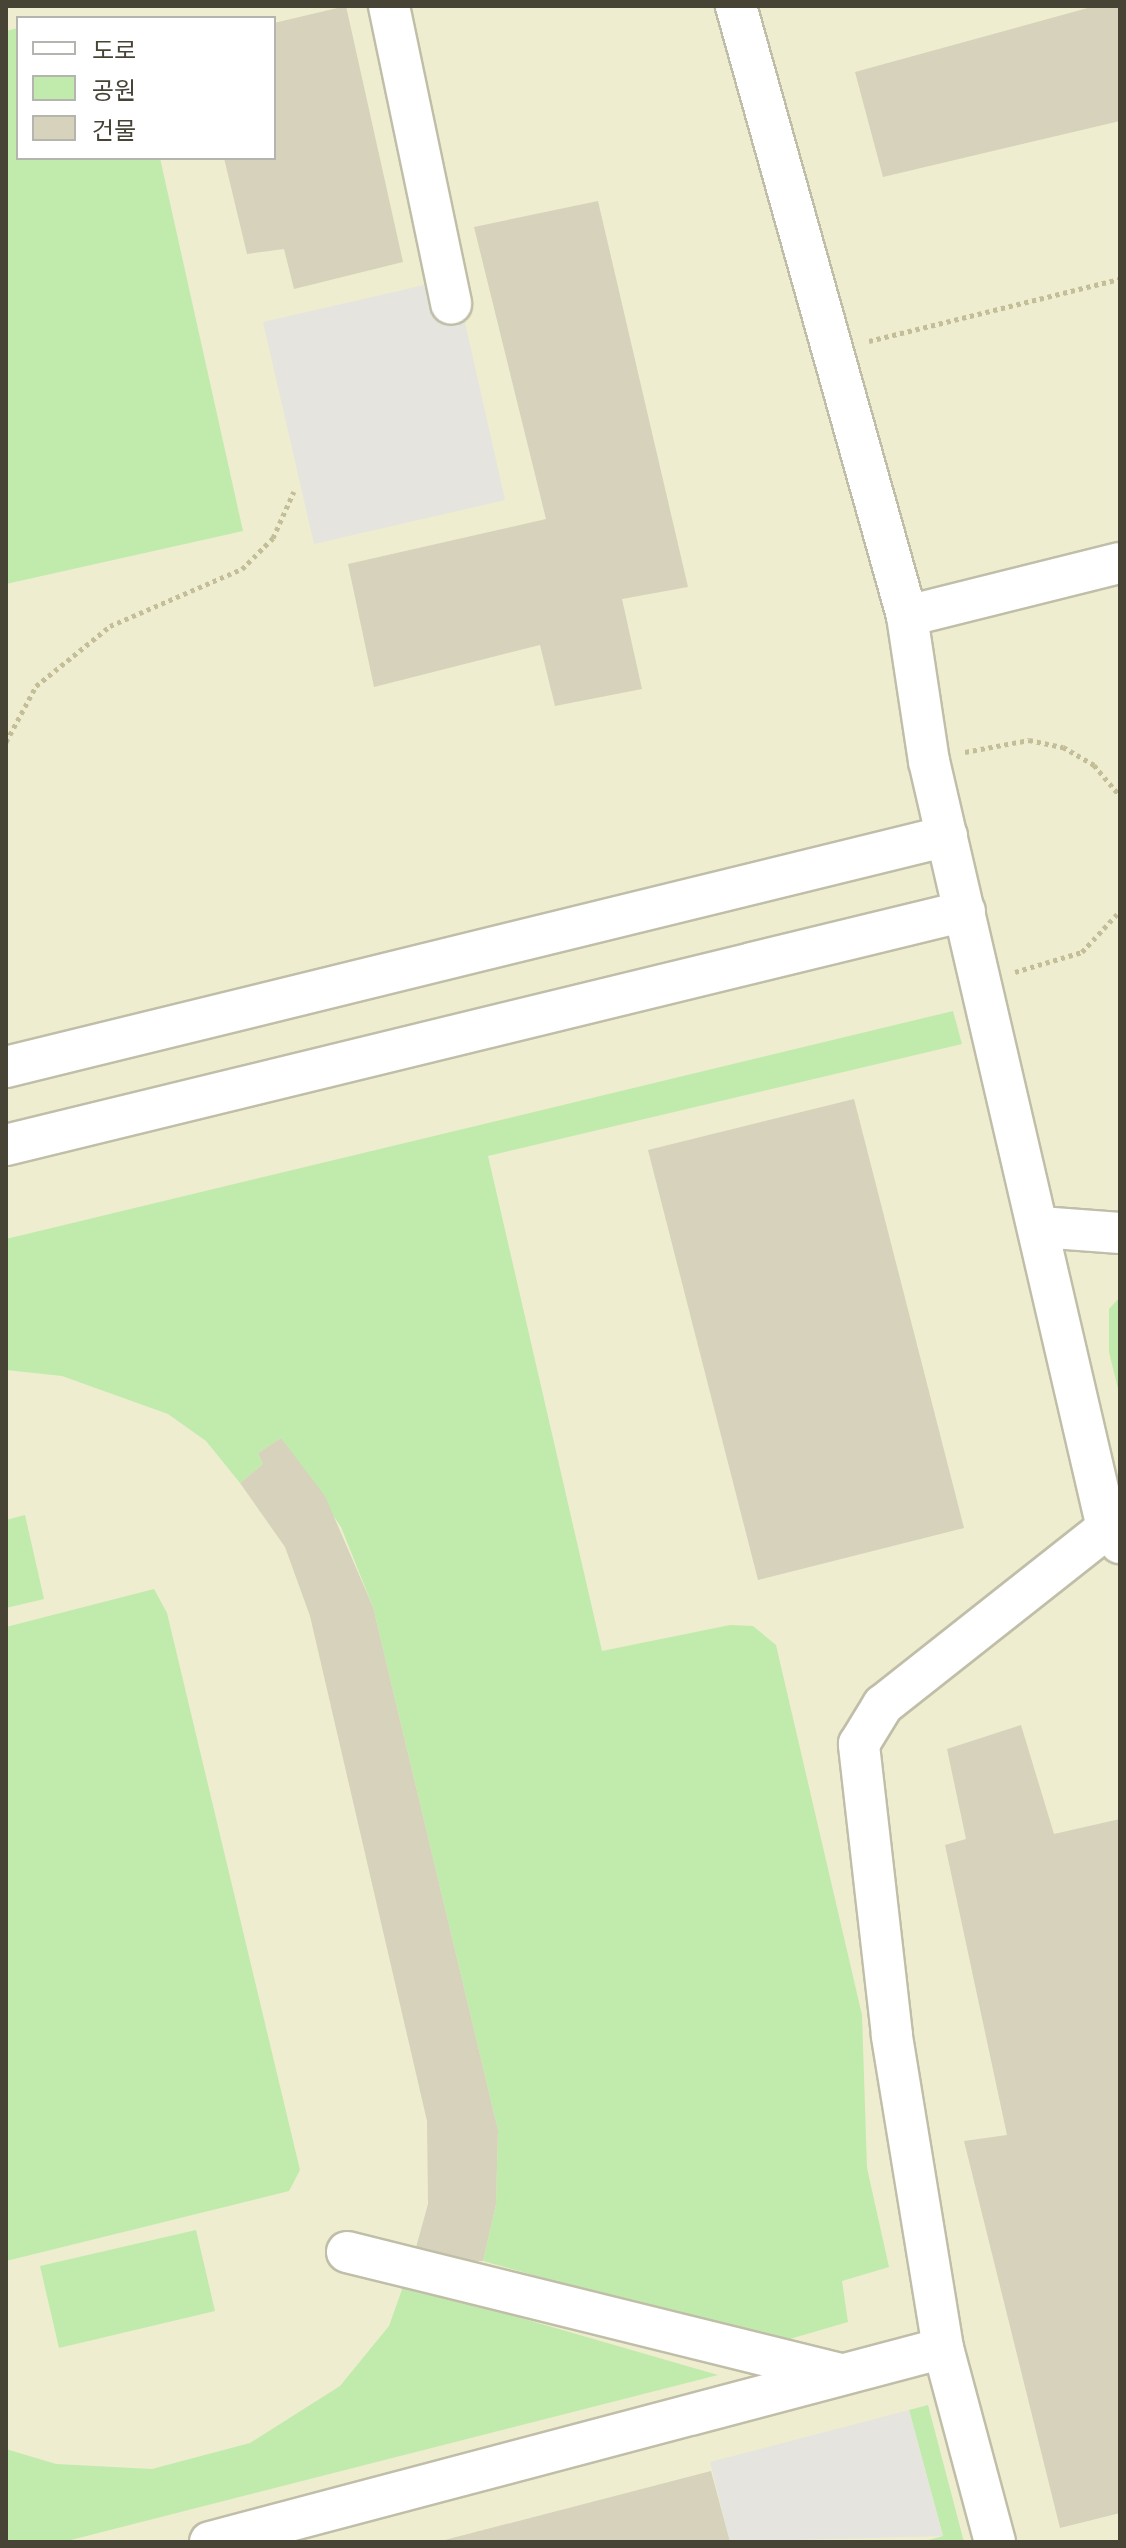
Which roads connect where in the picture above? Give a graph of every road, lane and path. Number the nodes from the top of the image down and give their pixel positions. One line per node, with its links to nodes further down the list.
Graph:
1 (389, 6): 4 (lane)
2 (736, 6): 5 (lane)
3 (1120, 279): 5 (path)
4 (451, 304)
5 (833, 351): 8 (lane)
6 (294, 491): 9 (path)
7 (1120, 563): 8 (lane)
8 (907, 616): 10 (lane)
9 (6, 742)
10 (929, 761): 11 (path); 12 (lane)
11 (1120, 796)
12 (947, 836): 13 (lane); 16 (lane)
13 (965, 911): 15 (lane); 17 (lane)
14 (1120, 911): 15 (path)
15 (980, 979): 18 (lane)
16 (6, 1067)
17 (6, 1145)
18 (1040, 1227): 19 (lane); 20 (lane)
19 (1120, 1233)
20 (1114, 1536): 22 (lane)
21 (347, 2252): 23 (lane)
22 (943, 2348): 23 (lane); 25 (lane)
23 (845, 2376): 24 (lane)
24 (210, 2542)
25 (995, 2542)

